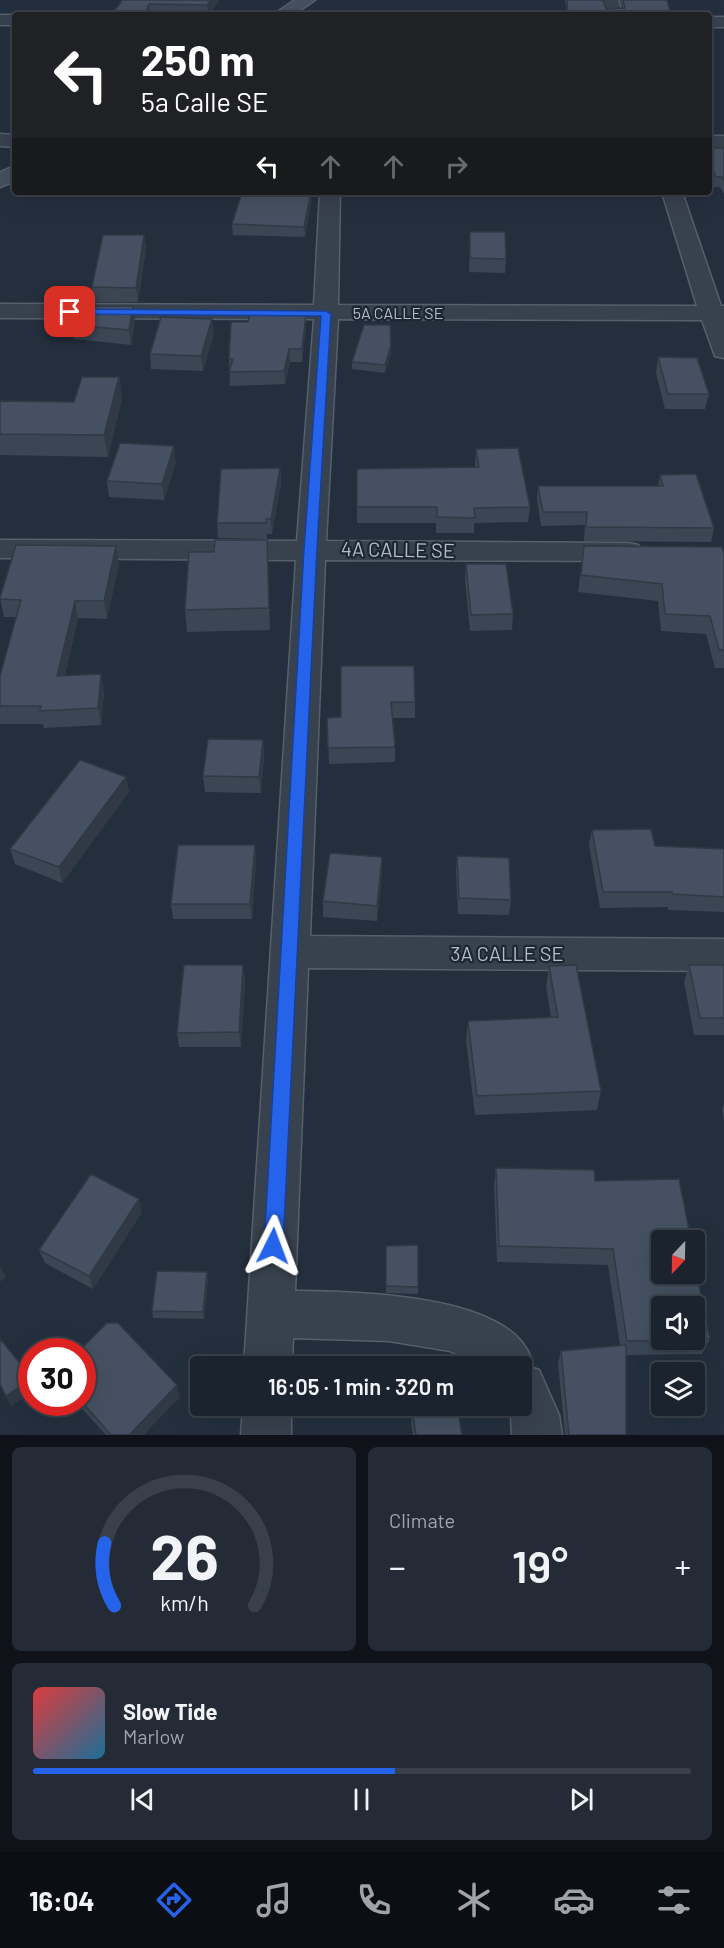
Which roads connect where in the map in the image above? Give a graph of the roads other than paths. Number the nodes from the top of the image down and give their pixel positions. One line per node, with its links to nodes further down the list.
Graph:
1 (307, 0): 3 (main road)
2 (326, 0): 4 (main road)
3 (286, 12)
4 (306, 12)
5 (330, 195): 9 (street)
6 (673, 195): 8 (street)
7 (0, 311): 9 (street, 5A CALLE SE)
8 (718, 313): 9 (street, 5A CALLE SE); 10 (street)
9 (326, 314): 12 (street)
10 (724, 351)
11 (0, 549): 12 (street, 4A CALLE SE)
12 (310, 549): 13 (street, 4A CALLE SE); 14 (street)
13 (653, 552)
14 (289, 952): 15 (street, 3A CALLE SE); 16 (street)
15 (724, 955)
16 (270, 1314): 17 (street); 18 (street)
17 (268, 1356)
18 (501, 1356)
19 (532, 1409): 22 (street)
20 (267, 1416): 21 (street)
21 (266, 1435)
22 (537, 1435)

